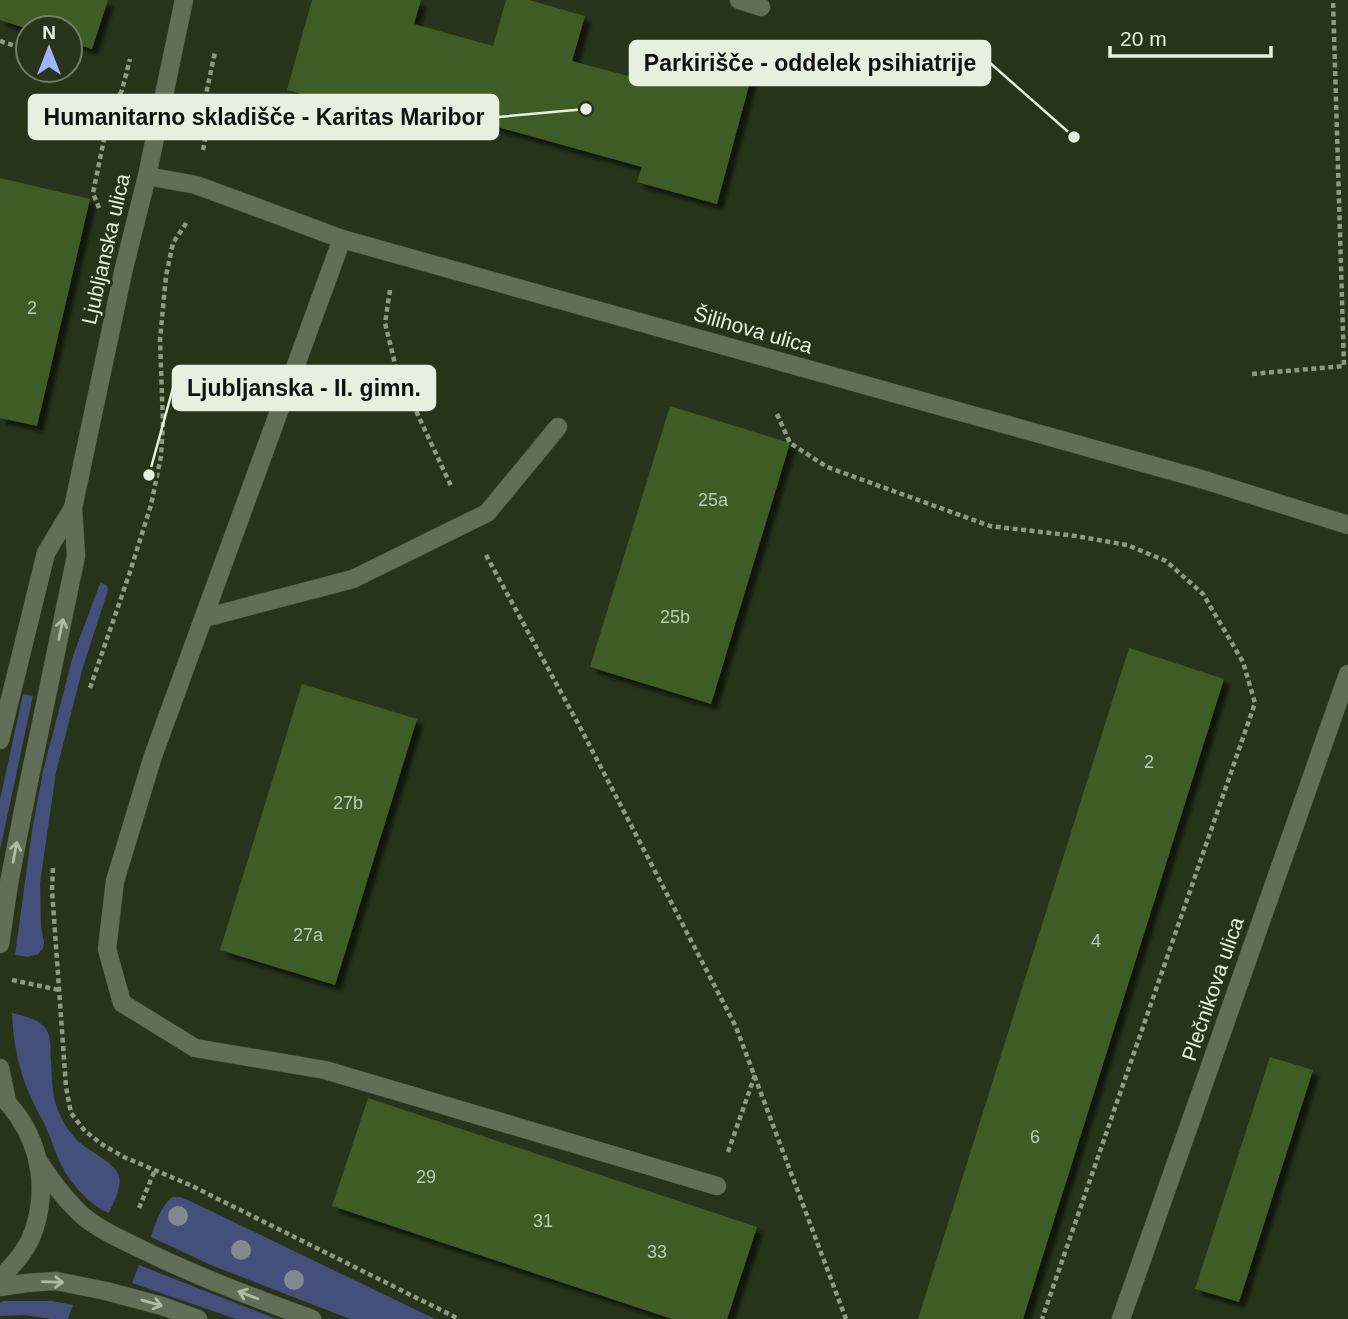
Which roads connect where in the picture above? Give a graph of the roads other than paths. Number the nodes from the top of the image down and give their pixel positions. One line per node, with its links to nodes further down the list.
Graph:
1 (184, 0): 4 (street, Ljubljanska ulica)
2 (739, 0): 3 (street)
3 (761, 7)
4 (147, 176): 5 (street, Šilihova ulica); 7 (street, Ljubljanska ulica)
5 (342, 239): 8 (street, Šilihova ulica); 9 (street)
6 (558, 427): 9 (street)
7 (73, 508): 11 (street, Ljubljanska ulica); 12 (street, Ljubljanska ulica, one-way to 7)
8 (1348, 525)
9 (204, 618): 16 (street)
10 (1348, 674): 21 (street, Plečnikova ulica)
11 (0, 740)
12 (0, 944)
13 (0, 1068): 14 (street)
14 (3, 1098): 15 (street)
15 (39, 1162): 17 (street); 20 (street, one-way to 15)
16 (717, 1186)
17 (0, 1278)
18 (0, 1287): 19 (street, one-way to 19)
19 (198, 1319)
20 (312, 1319)
21 (1121, 1319)

